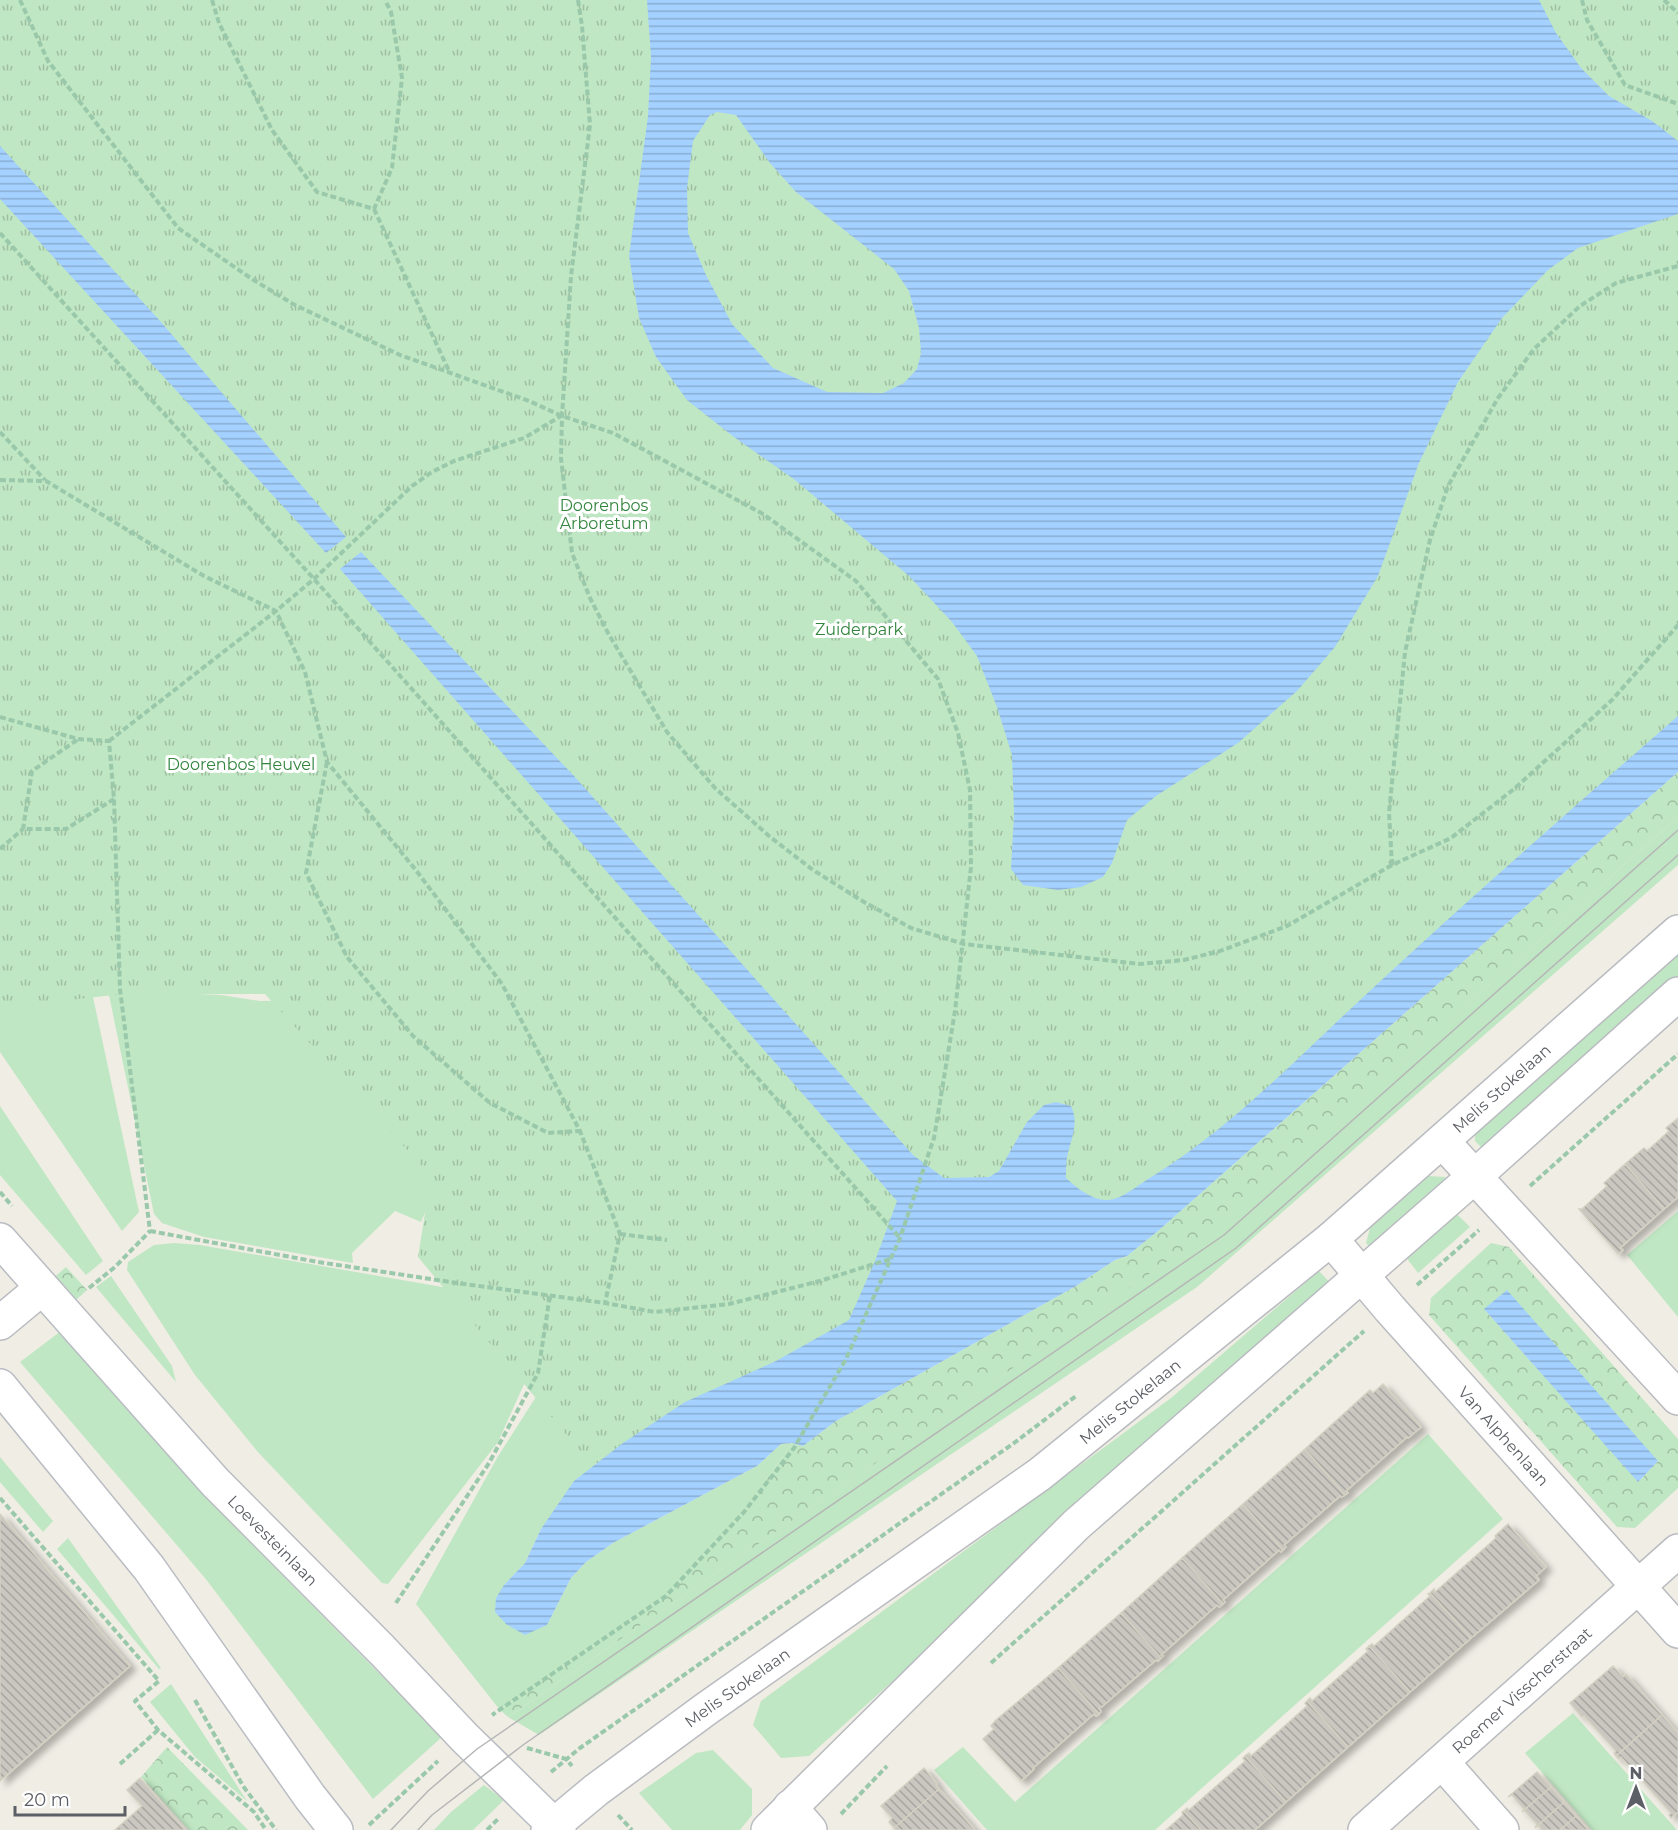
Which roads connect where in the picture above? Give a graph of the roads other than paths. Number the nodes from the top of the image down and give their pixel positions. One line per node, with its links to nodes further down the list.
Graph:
1 (1678, 932): 3 (street, Melis Stokelaan)
2 (1678, 994): 4 (street)
3 (1443, 1142): 4 (street); 5 (street, Melis Stokelaan)
4 (1475, 1176): 7 (street); 11 (street)
5 (1331, 1239): 7 (street, Van Alphenlaan); 17 (street, Melis Stokelaan)
6 (0, 1240): 8 (street, Loevesteinlaan)
7 (1361, 1275): 13 (street, Van Alphenlaan); 16 (street)
8 (42, 1288): 9 (street); 17 (street, Loevesteinlaan)
9 (0, 1323)
10 (0, 1386): 18 (street)
11 (1678, 1398)
12 (1678, 1551): 13 (street, Roemer Visscherstraat)
13 (1638, 1586): 14 (street, Van Alphenlaan); 15 (street, Roemer Visscherstraat)
14 (1678, 1632)
15 (1442, 1762): 20 (street, Roemer Visscherstraat); 21 (street)
16 (811, 1820): 19 (street)
17 (554, 1828)
18 (336, 1830)
19 (768, 1830)
20 (1365, 1830)
21 (1502, 1830)

